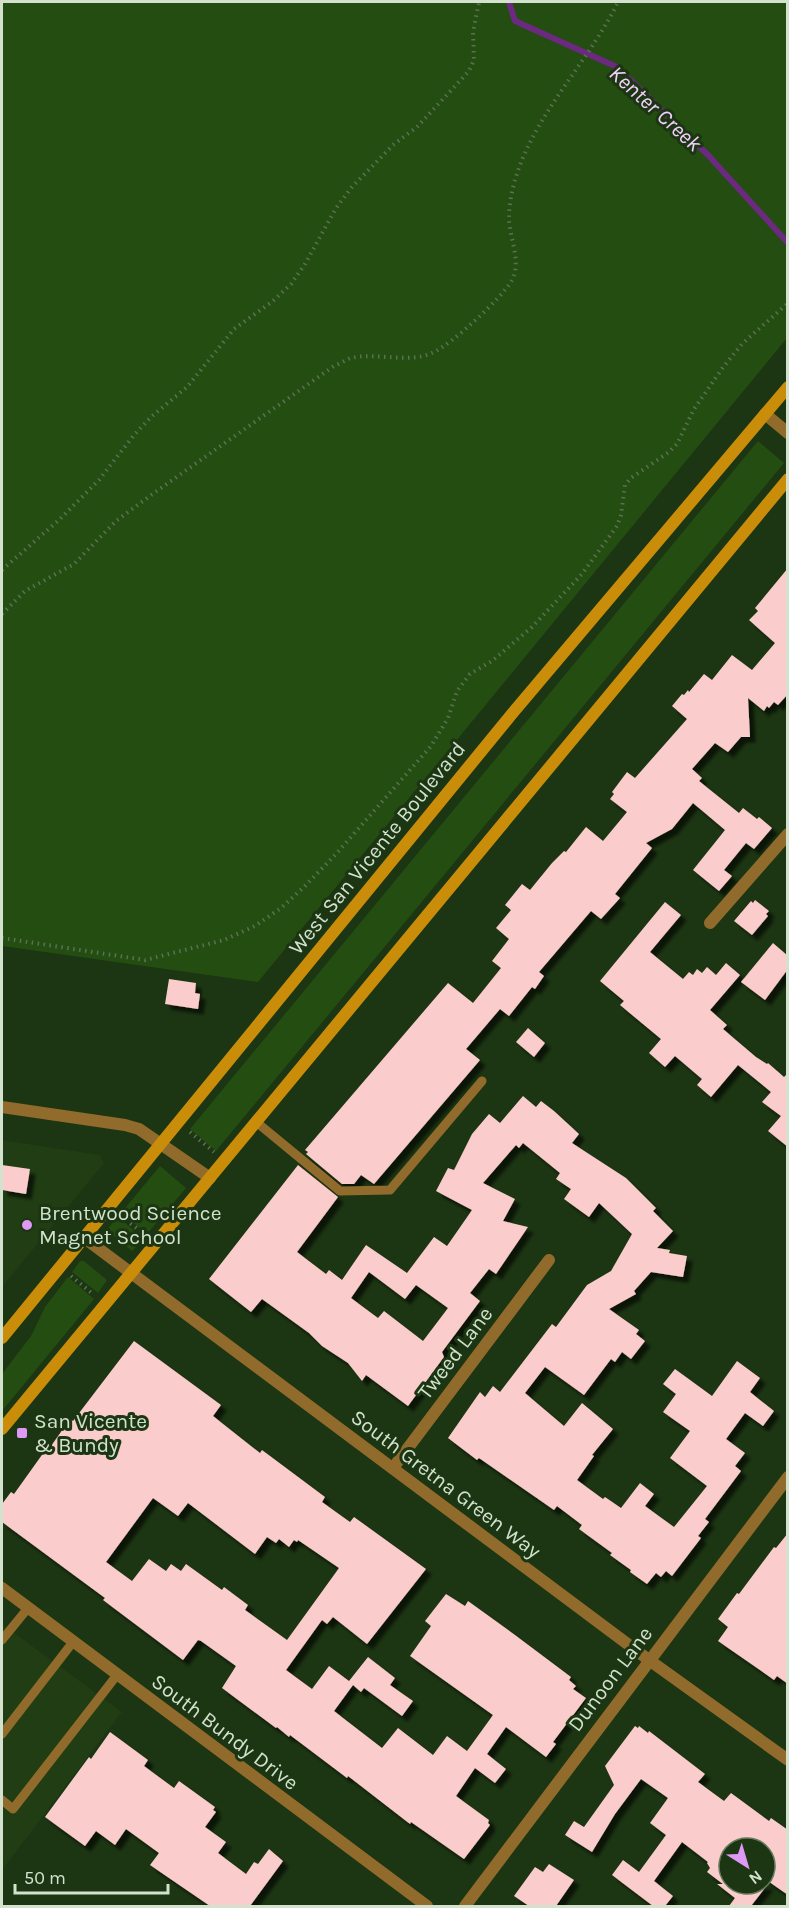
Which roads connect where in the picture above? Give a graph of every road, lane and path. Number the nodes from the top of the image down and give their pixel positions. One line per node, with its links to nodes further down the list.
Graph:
1 (479, 2): 8 (path)
2 (618, 2): 9 (path)
3 (788, 303): 12 (path)
4 (788, 387): 5 (main road, West San Vicente Boulevard)
5 (765, 414): 6 (street); 17 (main road, West San Vicente Boulevard)
6 (788, 433)
7 (788, 479): 15 (main road)
8 (2, 570)
9 (2, 614)
10 (788, 834): 11 (street)
11 (710, 923)
12 (2, 938)
13 (482, 1081): 15 (lane)
14 (2, 1107): 17 (street)
15 (255, 1121): 19 (main road)
16 (188, 1130): 18 (path)
17 (161, 1144): 19 (street); 22 (main road, West San Vicente Boulevard)
18 (217, 1154)
19 (210, 1178): 25 (main road)
20 (119, 1214): 21 (path)
21 (147, 1236)
22 (83, 1237): 25 (street, South Gretna Green Way); 27 (main road, West San Vicente Boulevard)
23 (549, 1260): 29 (street, Tweed Lane)
24 (69, 1274): 26 (path)
25 (130, 1275): 28 (main road); 29 (street, South Gretna Green Way)
26 (99, 1298)
27 (2, 1338)
28 (2, 1430)
29 (393, 1468): 35 (street, South Gretna Green Way)
30 (788, 1477): 35 (street, Dunoon Lane)
31 (2, 1588): 32 (street, South Bundy Drive)
32 (28, 1608): 33 (lane); 34 (street, South Bundy Drive)
33 (3, 1636)
34 (73, 1642): 36 (street, South Bundy Drive); 37 (lane)
35 (649, 1660): 38 (street, South Gretna Green Way); 41 (street, Dunoon Lane)
36 (117, 1676): 39 (lane); 40 (street, South Bundy Drive)
37 (2, 1734)
38 (788, 1760)
39 (2, 1800)
40 (427, 1906)
41 (465, 1906)

